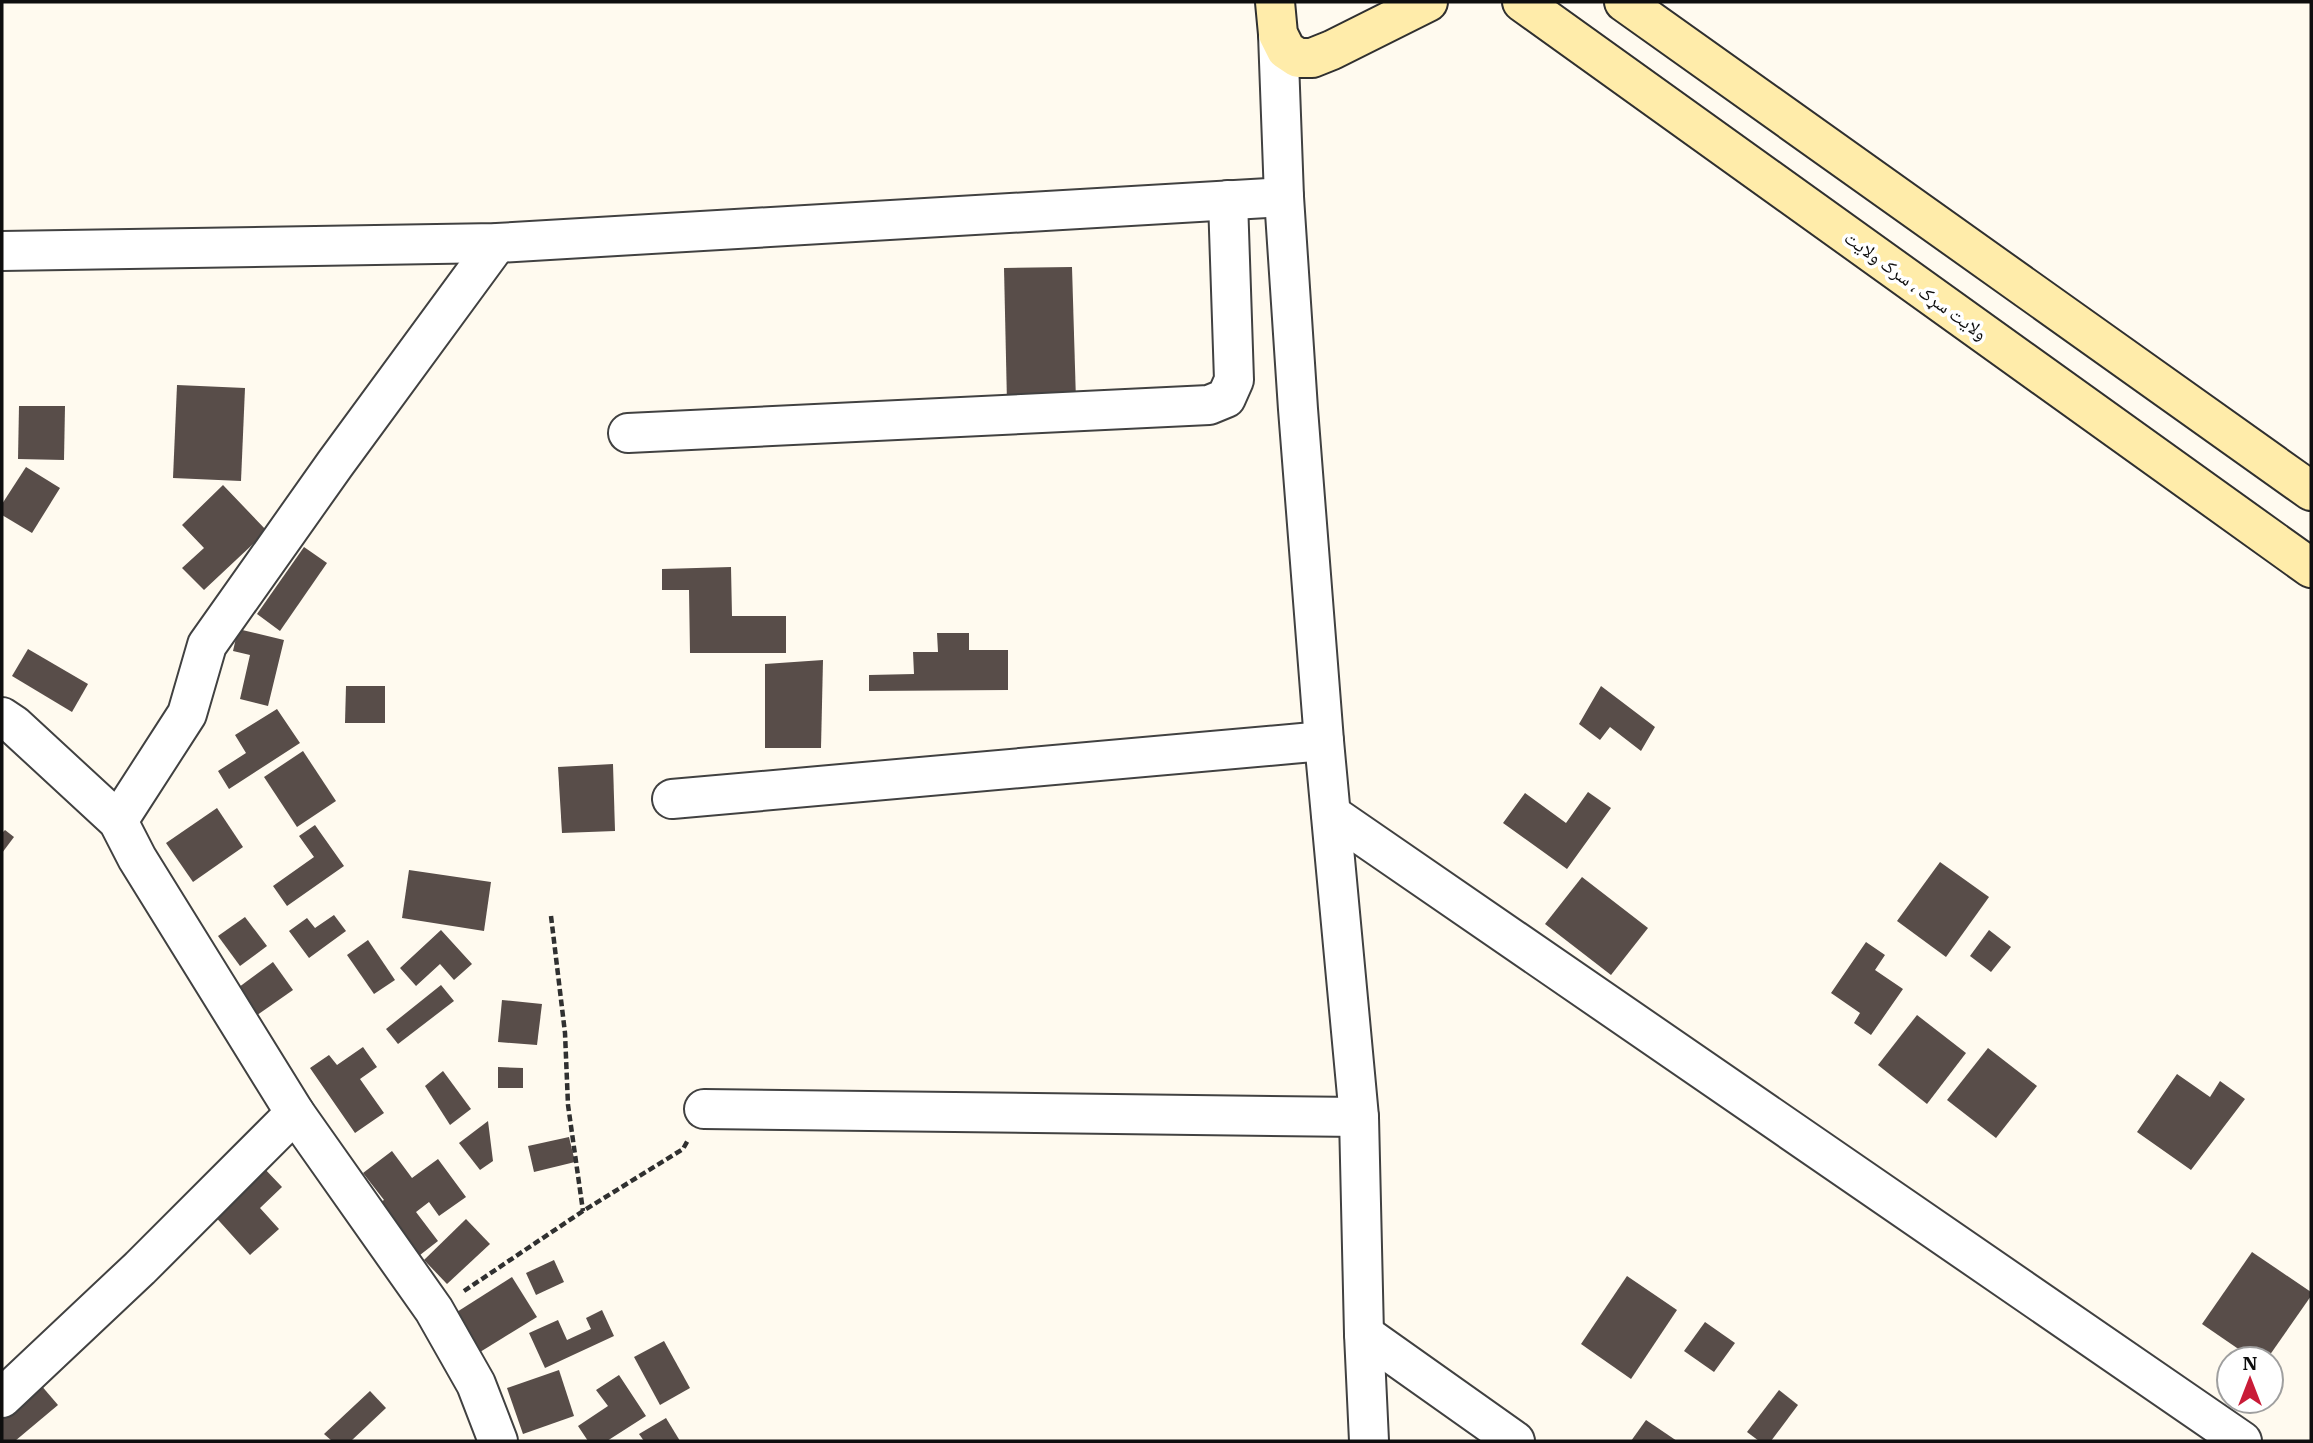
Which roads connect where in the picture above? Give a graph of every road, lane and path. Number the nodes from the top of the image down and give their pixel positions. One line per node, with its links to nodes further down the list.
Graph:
1 (1428, 2): 4 (main road)
2 (1522, 2): 11 (main road, ولایت سړک ، سرک ولایت)
3 (1624, 2): 10 (main road)
4 (1276, 18): 5 (street)
5 (1284, 197): 6 (street); 13 (street)
6 (1228, 200): 7 (street); 9 (street)
7 (497, 243): 8 (street); 16 (street)
8 (2, 251)
9 (628, 433)
10 (2311, 491)
11 (2311, 568)
12 (2, 717): 16 (street)
13 (1324, 741): 14 (street); 15 (street)
14 (672, 799)
15 (1331, 814): 20 (street); 28 (street)
16 (118, 821): 19 (street)
17 (551, 916): 21 (path)
18 (704, 1109): 20 (street); 21 (path)
19 (295, 1113): 22 (street); 24 (street)
20 (1359, 1117): 23 (street)
21 (583, 1211): 22 (path)
22 (434, 1310): 25 (street)
23 (1364, 1334): 26 (street); 27 (street)
24 (2, 1398)
25 (498, 1441)
26 (1369, 1441)
27 (1515, 1441)
28 (2242, 1441)

